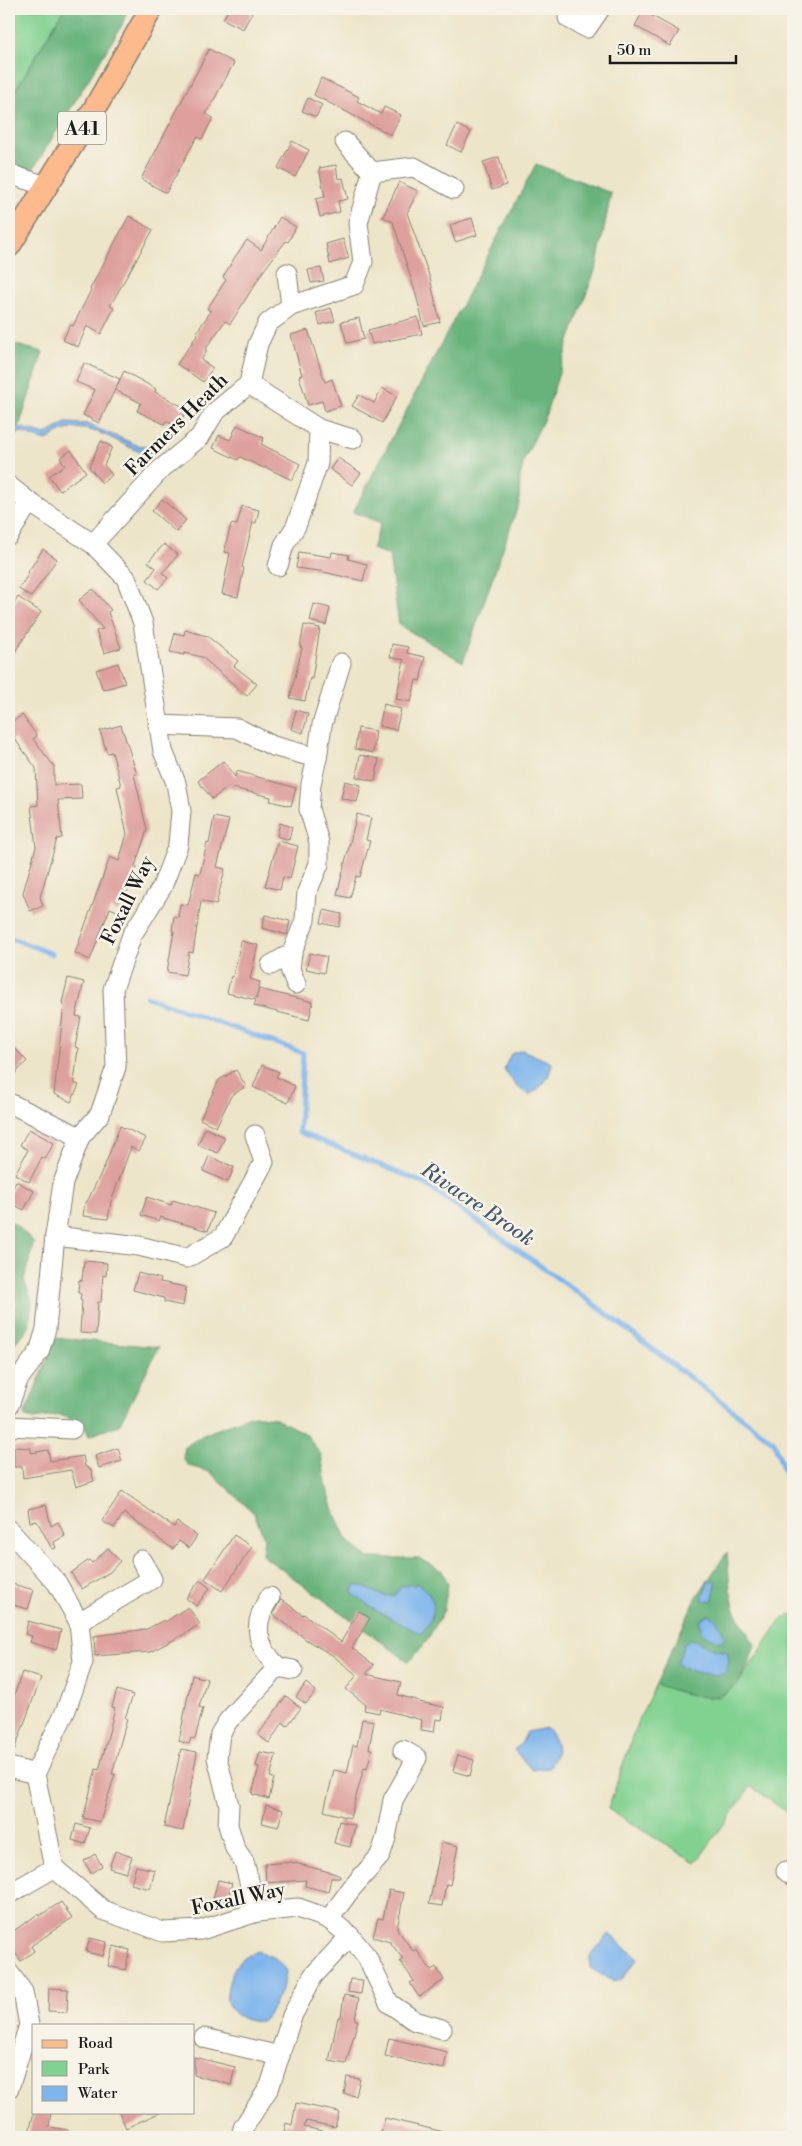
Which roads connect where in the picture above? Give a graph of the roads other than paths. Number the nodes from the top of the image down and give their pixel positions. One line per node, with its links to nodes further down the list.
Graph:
1 (151, 9): 7 (main road, A41)
2 (600, 9): 3 (street)
3 (568, 18)
4 (345, 142): 5 (street)
5 (372, 172): 8 (street); 11 (street, Farmers Heath)
6 (9, 174): 7 (street)
7 (46, 186): 9 (main road, A41)
8 (454, 189)
9 (9, 246)
10 (288, 273): 11 (street)
11 (291, 306): 12 (street, Farmers Heath)
12 (249, 384): 13 (street); 18 (street, Farmers Heath)
13 (319, 429): 14 (street); 19 (street)
14 (353, 439)
15 (9, 486): 16 (street, Foxall Way)
16 (29, 502): 17 (street); 18 (street, Foxall Way)
17 (9, 535)
18 (93, 544): 21 (street, Foxall Way)
19 (278, 566)
20 (341, 663): 22 (street)
21 (158, 725): 22 (street); 28 (street, Foxall Way)
22 (317, 758): 23 (street)
23 (292, 953): 24 (street); 25 (street)
24 (271, 964)
25 (296, 984)
26 (9, 1104): 28 (street)
27 (255, 1135): 29 (street)
28 (80, 1137): 29 (street, Foxall Way)
29 (55, 1236): 30 (street, Foxall Way)
30 (9, 1404)
31 (9, 1426): 32 (street)
32 (72, 1429)
33 (9, 1530): 36 (street)
34 (142, 1560): 36 (street)
35 (270, 1597): 42 (street)
36 (78, 1622): 39 (street)
37 (403, 1750): 43 (street)
38 (9, 1767): 39 (street)
39 (35, 1774): 40 (street)
40 (54, 1868): 41 (street); 42 (street, Foxall Way)
41 (9, 1894)
42 (257, 1912): 43 (street, Foxall Way)
43 (329, 1919): 44 (street, Foxall Way)
44 (350, 1936): 46 (street, Foxall Way); 48 (street)
45 (9, 1973): 49 (street)
46 (442, 2029)
47 (204, 2038): 48 (street)
48 (280, 2056): 50 (street)
49 (9, 2088)
50 (241, 2137)

